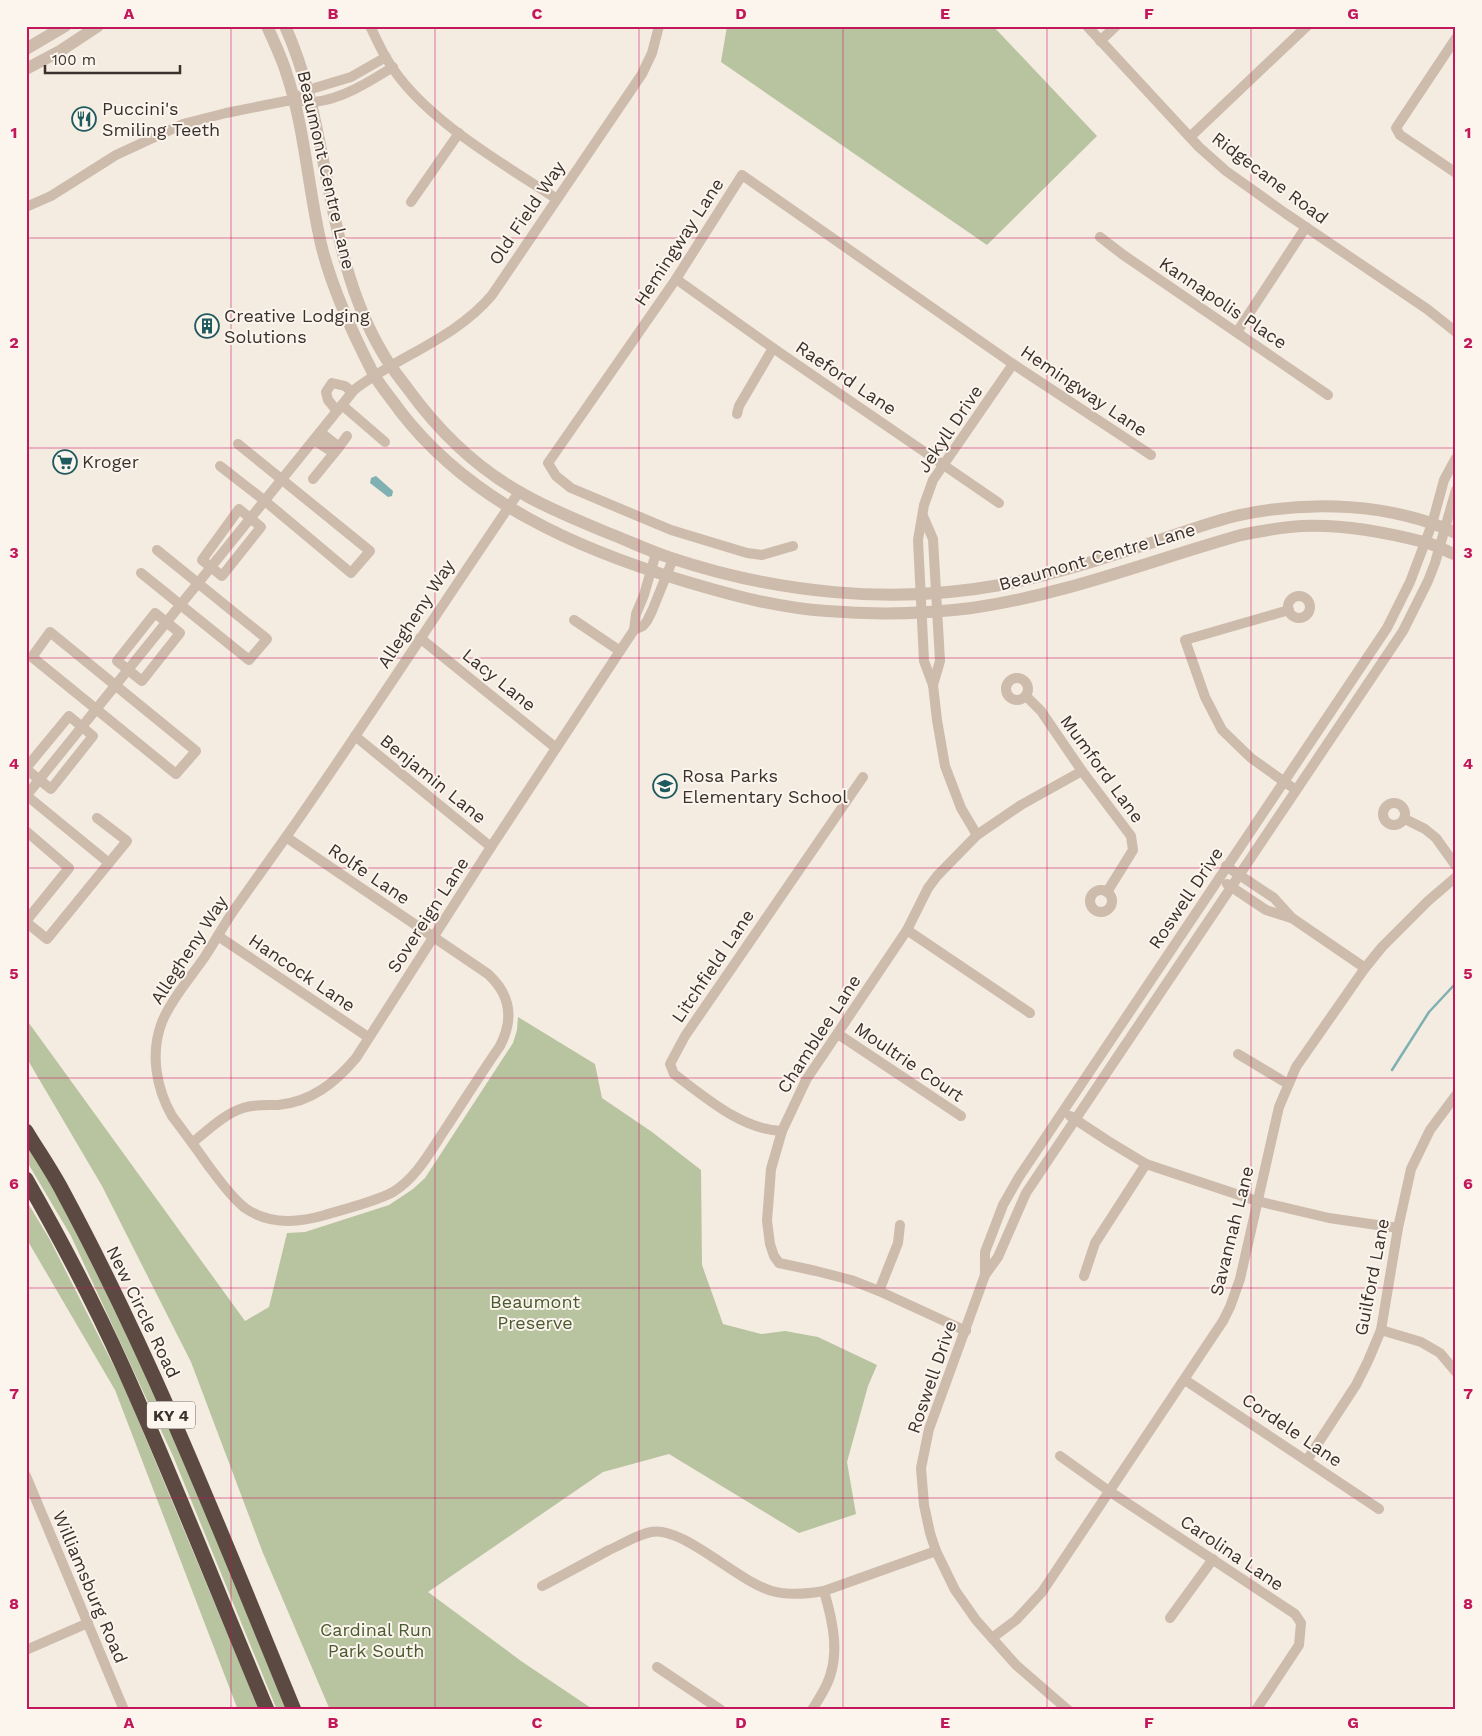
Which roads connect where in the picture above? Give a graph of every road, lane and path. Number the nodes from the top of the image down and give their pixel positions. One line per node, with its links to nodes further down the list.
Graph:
1 (65, 26): 12 (street)
2 (98, 26): 15 (street)
3 (267, 26): 17 (street, Beaumont Centre Lane)
4 (285, 26): 16 (street, Beaumont Centre Lane)
5 (370, 26): 13 (street)
6 (659, 26): 21 (street, Old Field Way)
7 (1086, 26): 11 (street, Ridgecane Road)
8 (1116, 26): 11 (street)
9 (1307, 26): 19 (street)
10 (1456, 38): 20 (street)
11 (1100, 41): 19 (street, Ridgecane Road)
12 (26, 49)
13 (386, 57): 14 (street); 16 (street)
14 (393, 67): 16 (street); 18 (street)
15 (26, 68)
16 (310, 96): 17 (street); 31 (street, Beaumont Centre Lane)
17 (293, 100): 23 (street); 32 (street, Beaumont Centre Lane)
18 (459, 133): 21 (street); 22 (street)
19 (1190, 137): 24 (street, Ridgecane Road)
20 (1456, 173)
21 (557, 199): 31 (street, Old Field Way)
22 (411, 202)
23 (26, 207)
24 (1306, 227): 27 (street); 28 (street, Ridgecane Road)
25 (1100, 237): 27 (street, Kannapolis Place)
26 (676, 279): 29 (street, Raeford Lane); 30 (street, Hemingway Lane); 58 (street, Hemingway Lane)
27 (1237, 332): 34 (street, Kannapolis Place)
28 (1456, 332)
29 (773, 348): 36 (street); 44 (street, Raeford Lane)
30 (1013, 364): 42 (street, Hemingway Lane); 44 (street, Jekyll Drive)
31 (391, 366): 32 (street, Old Field Way); 49 (street, Beaumont Centre Lane)
32 (374, 375): 33 (street, Old Field Way); 52 (street, Beaumont Centre Lane)
33 (352, 392): 35 (street, Old Field Way); 35 (street)
34 (1328, 395)
35 (340, 408): 37 (street, Old Field Way); 39 (street)
36 (737, 414)
37 (317, 436): 41 (street); 47 (street, Old Field Way)
38 (347, 436): 41 (street)
39 (385, 442)
40 (238, 444): 47 (street)
41 (336, 450): 46 (street)
42 (1151, 455)
43 (1456, 458): 55 (street, Roswell Drive)
44 (943, 464): 51 (street, Raeford Lane); 53 (street, Jekyll Drive)
45 (220, 466): 50 (street)
46 (313, 478)
47 (281, 480): 50 (street, Old Field Way); 50 (street)
48 (1456, 490): 56 (street, Roswell Drive)
49 (520, 492): 52 (street, Allegheny Way); 61 (street, Beaumont Centre Lane)
50 (264, 501): 54 (street, Old Field Way)
51 (999, 503)
52 (509, 507): 65 (street, Beaumont Centre Lane); 78 (street, Allegheny Way)
53 (923, 516): 69 (street, Jekyll Drive); 70 (street, Jekyll Drive)
54 (251, 518): 64 (street); 64 (street)
55 (1432, 524): 56 (street, Beaumont Centre Lane); 57 (street, Roswell Drive); 70 (street, Beaumont Centre Lane)
56 (1451, 531): 59 (street, Roswell Drive)
57 (1426, 542): 59 (street, Beaumont Centre Lane); 74 (street, Beaumont Centre Lane); 92 (street, Roswell Drive)
58 (792, 546)
59 (1440, 548): 62 (street, Beaumont Centre Lane); 93 (street, Roswell Drive)
60 (157, 550): 68 (street)
61 (656, 553): 63 (street, Beaumont Centre Lane); 65 (street, Sovereign Lane)
62 (1456, 555)
63 (673, 559): 67 (street, Sovereign Lane); 69 (street, Beaumont Centre Lane)
64 (211, 567): 68 (street)
65 (650, 571): 67 (street, Beaumont Centre Lane); 77 (street, Sovereign Lane)
66 (141, 572): 71 (street)
67 (666, 576): 73 (street, Beaumont Centre Lane); 77 (street, Sovereign Lane)
68 (198, 584): 71 (street); 71 (street)
69 (920, 594): 70 (street, Beaumont Centre Lane); 73 (street, Jekyll Drive)
70 (936, 594): 74 (street, Jekyll Drive)
71 (180, 605): 76 (street)
72 (1289, 610): 92 (street)
73 (921, 612): 74 (street, Beaumont Centre Lane); 81 (street, Jekyll Drive)
74 (937, 612): 81 (street, Jekyll Drive)
75 (574, 620): 79 (street)
76 (166, 622): 80 (street); 80 (street)
77 (634, 630): 79 (street, Sovereign Lane)
78 (420, 638): 86 (street, Allegheny Way); 87 (street, Lacy Lane)
79 (620, 651): 87 (street, Sovereign Lane)
80 (128, 670): 82 (street)
81 (933, 685): 98 (street, Jekyll Drive)
82 (115, 686): 84 (street); 84 (street); 84 (street)
83 (1026, 696): 89 (street, Mumford Lane)
84 (96, 710): 85 (street)
85 (82, 726): 88 (street); 91 (street); 91 (street)
86 (355, 736): 99 (street, Allegheny Way); 100 (street, Benjamin Lane)
87 (556, 748): 100 (street, Sovereign Lane)
88 (26, 768): 91 (street)
89 (1082, 771): 98 (street, Chamblee Lane); 108 (street, Mumford Lane)
90 (863, 777): 125 (street, Litchfield Lane)
91 (39, 779): 94 (street)
92 (1283, 782): 93 (street); 102 (street, Roswell Drive)
93 (1296, 790): 104 (street, Roswell Drive)
94 (26, 795): 101 (street)
95 (97, 818): 101 (street)
96 (1405, 819): 103 (street)
97 (26, 830): 110 (street)
98 (977, 835): 111 (street, Chamblee Lane)
99 (286, 837): 112 (street, Allegheny Way); 113 (street, Rolfe Lane)
100 (491, 847): 113 (street, Sovereign Lane)
101 (109, 864): 110 (street)
102 (1226, 866): 104 (street); 106 (street, Roswell Drive)
103 (1456, 866)
104 (1240, 875): 107 (street, Roswell Drive); 109 (street)
105 (1456, 877): 114 (street, Savannah Lane)
106 (1219, 878): 107 (street); 121 (street, Roswell Drive)
107 (1231, 887): 109 (street); 123 (street, Roswell Drive)
108 (1107, 892)
109 (1292, 918): 114 (street)
110 (26, 921)
111 (907, 930): 115 (street); 116 (street, Chamblee Lane)
112 (218, 936): 117 (street, Hancock Lane); 126 (street, Allegheny Way)
113 (434, 937): 117 (street, Sovereign Lane); 126 (street, Allegheny Way)
114 (1365, 968): 119 (street, Savannah Lane)
115 (1030, 1013)
116 (838, 1034): 122 (street, Moultrie Court); 125 (street, Chamblee Lane)
117 (368, 1037): 126 (street, Sovereign Lane)
118 (1238, 1054): 119 (street)
119 (1288, 1084): 129 (street, Savannah Lane)
120 (1456, 1095): 131 (street, Guilford Lane)
121 (1063, 1111): 123 (street); 132 (street, Roswell Drive)
122 (961, 1116)
123 (1075, 1119): 127 (street); 132 (street, Roswell Drive)
124 (26, 1130): 155 (highway, New Circle Road / KY 4)
125 (782, 1132): 134 (street, Chamblee Lane)
126 (192, 1143)
127 (1146, 1164): 129 (street); 133 (street)
128 (26, 1179): 154 (highway, KY 4)
129 (1257, 1201): 131 (street); 138 (street, Savannah Lane)
130 (900, 1225): 134 (street)
131 (1398, 1228): 135 (street, Guilford Lane)
132 (985, 1276): 136 (street, Roswell Drive)
133 (1084, 1276)
134 (879, 1291): 136 (street, Chamblee Lane)
135 (1381, 1330): 137 (street); 140 (street, Guilford Lane)
136 (966, 1331): 144 (street, Roswell Drive)
137 (1456, 1372)
138 (1185, 1380): 140 (street, Cordele Lane); 142 (street, Savannah Lane)
139 (1060, 1456): 142 (street, Carolina Lane)
140 (1306, 1460): 143 (street, Cordele Lane)
141 (26, 1476): 149 (street, Williamsburg Road)
142 (1109, 1491): 145 (street, Carolina Lane); 150 (street, Savannah Lane)
143 (1380, 1509)
144 (936, 1551): 147 (street); 150 (street, Roswell Drive)
145 (1213, 1559): 148 (street); 159 (street, Carolina Lane)
146 (542, 1586): 147 (street)
147 (824, 1592): 157 (street)
148 (1170, 1618)
149 (88, 1623): 151 (street); 153 (street, Williamsburg Road)
150 (992, 1638): 158 (street, Roswell Drive)
151 (26, 1650)
152 (657, 1667): 156 (street)
153 (124, 1710)
154 (267, 1710)
155 (294, 1710)
156 (721, 1710)
157 (812, 1710)
158 (1068, 1710)
159 (1256, 1710)

